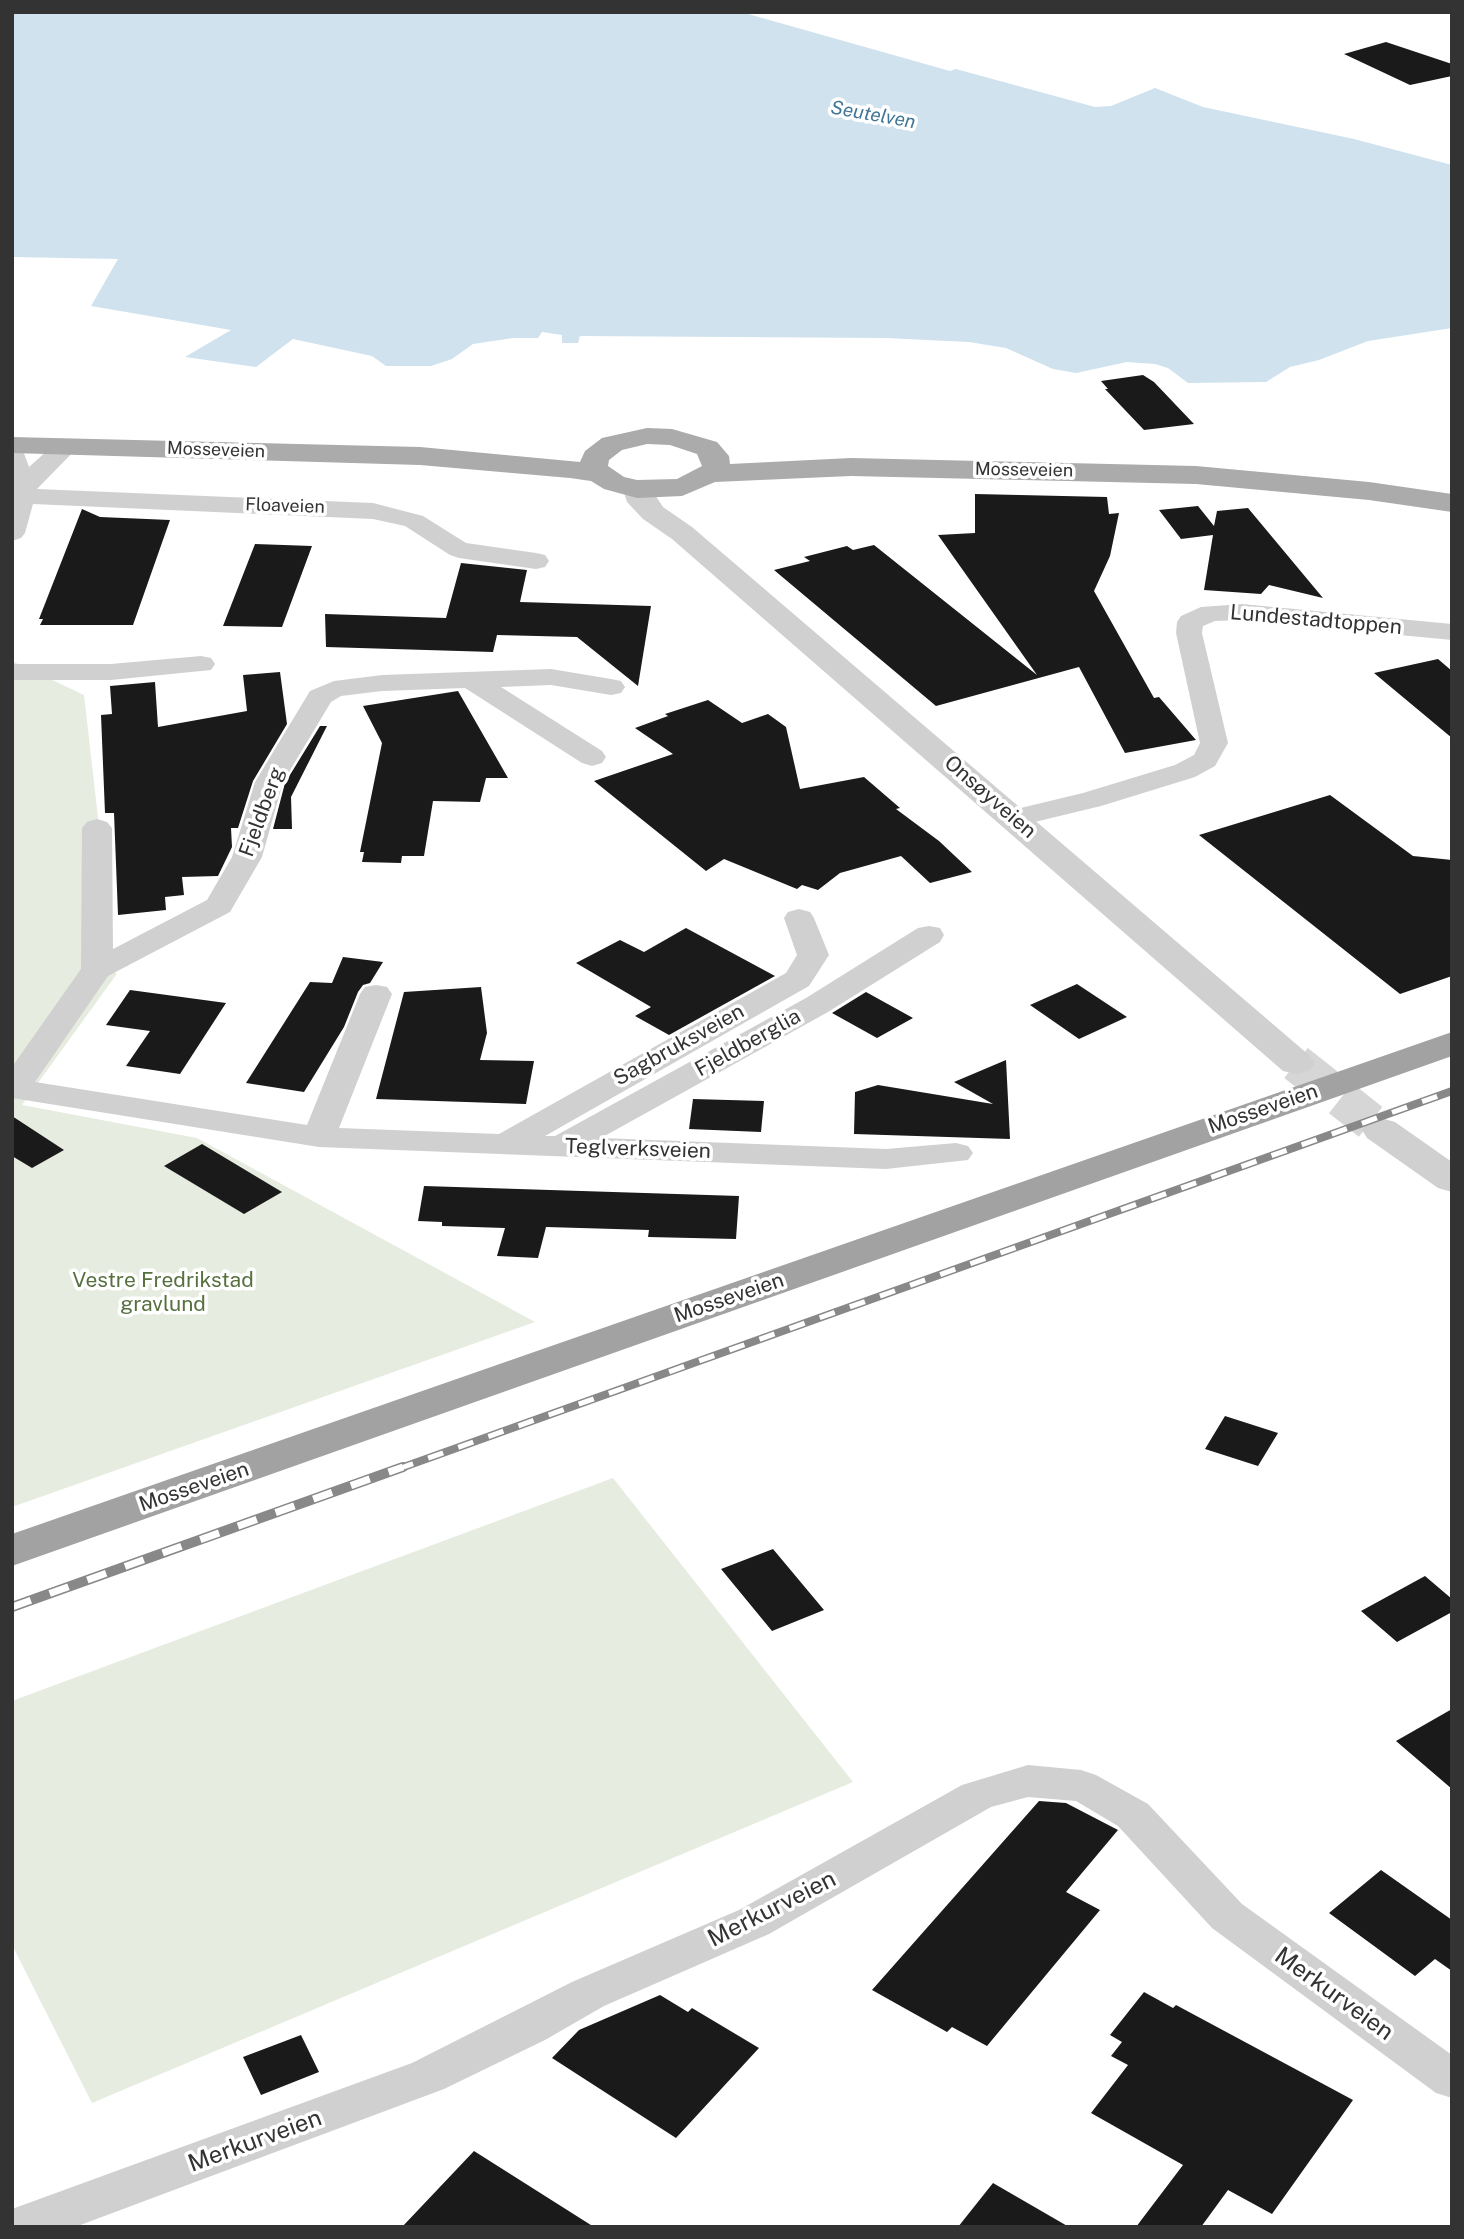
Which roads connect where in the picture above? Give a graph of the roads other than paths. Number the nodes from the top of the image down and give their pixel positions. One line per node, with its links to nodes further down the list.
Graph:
1 (12, 445): 2 (main road, Mosseveien)
2 (67, 446): 5 (main road, Mosseveien); 9 (street)
3 (12, 450): 9 (street)
4 (708, 461): 5 (main road); 6 (main road, Mosseveien); 8 (main road)
5 (601, 462): 10 (main road, Mosseveien)
6 (1196, 475): 7 (main road, Mosseveien); 11 (main road, Mosseveien)
7 (1452, 482)
8 (682, 487): 10 (main road); 13 (street)
9 (25, 489): 12 (street); 14 (street, Floaveien)
10 (637, 489): 13 (street, Onsøyveien)
11 (1452, 503)
12 (12, 533)
13 (682, 533): 21 (street, Onsøyveien)
14 (536, 561)
15 (1452, 632): 21 (street, Lundestadtoppen)
16 (201, 664): 17 (street)
17 (12, 673)
18 (471, 680): 19 (street, Fjeldberg); 20 (street); 25 (street, Fjeldberg)
19 (611, 687)
20 (592, 757)
21 (1014, 818): 28 (street, Onsøyveien)
22 (97, 828): 25 (street)
23 (799, 918): 32 (street, Sagbruksveien)
24 (929, 935): 33 (street, Fjeldberglia)
25 (97, 969): 29 (street, Fjeldberg)
26 (376, 994): 31 (street)
27 (1450, 1042): 36 (highway, Mosseveien)
28 (1296, 1063)
29 (13, 1088): 31 (street, Teglverksveien)
30 (1381, 1130): 35 (street)
31 (319, 1137): 32 (street, Teglverksveien)
32 (502, 1146): 33 (street, Teglverksveien)
33 (562, 1146): 34 (street, Teglverksveien)
34 (956, 1153)
35 (1452, 1180)
36 (12, 1551)
37 (1452, 2080): 38 (street, Merkurveien)
38 (19, 2227)

